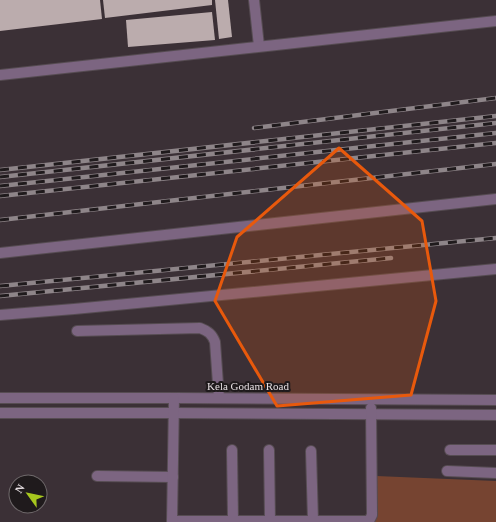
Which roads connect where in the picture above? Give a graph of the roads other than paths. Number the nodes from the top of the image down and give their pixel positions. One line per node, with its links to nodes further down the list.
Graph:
1 (254, 0): 3 (street)
2 (496, 21): 3 (street)
3 (259, 46): 4 (street)
4 (0, 75)
5 (496, 199): 6 (street)
6 (0, 253)
7 (496, 269): 8 (street)
8 (0, 315)
9 (78, 331): 12 (street)
10 (0, 398): 11 (street, Kela Godam Road)
11 (174, 398): 12 (street, Kela Godam Road); 16 (street)
12 (219, 398): 13 (street, Kela Godam Road)
13 (372, 399): 14 (street, Kela Godam Road); 17 (street)
14 (496, 400)
15 (0, 413): 16 (street)
16 (174, 413): 17 (street); 27 (street)
17 (371, 414): 18 (street); 31 (street)
18 (496, 415)
19 (232, 450): 29 (street)
20 (269, 450): 30 (street)
21 (311, 450): 31 (street)
22 (450, 450): 23 (street)
23 (496, 450)
24 (447, 471): 25 (street)
25 (496, 472)
26 (97, 476): 27 (street)
27 (173, 477): 28 (street)
28 (172, 521): 29 (street)
29 (233, 521): 30 (street)
30 (270, 521): 31 (street)
31 (313, 521)

